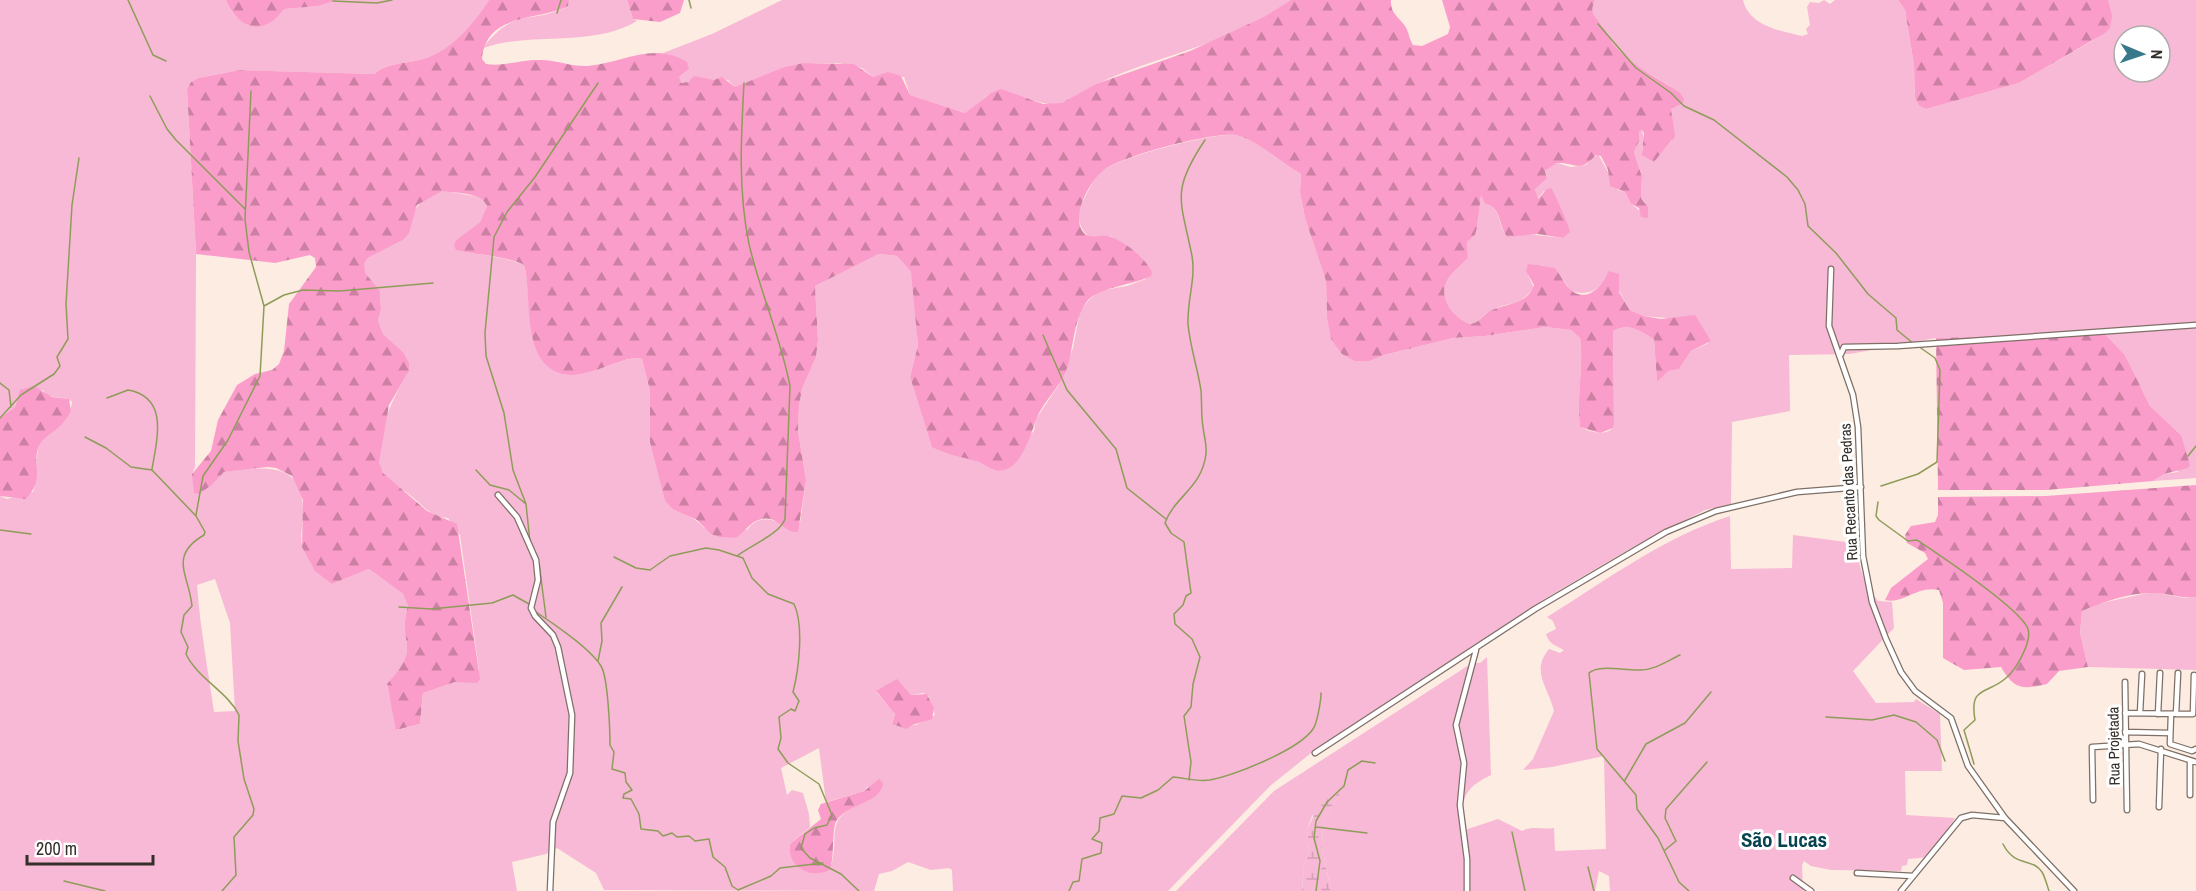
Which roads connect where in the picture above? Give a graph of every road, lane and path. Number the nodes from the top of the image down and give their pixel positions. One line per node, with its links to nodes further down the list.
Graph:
1 (1831, 269): 3 (street, Rua Recanto das Pedras)
2 (2196, 325): 3 (street)
3 (1840, 356): 4 (street, Rua Recanto das Pedras)
4 (1861, 487): 6 (street); 29 (street, Rua Recanto das Pedras)
5 (498, 495): 33 (street)
6 (1476, 650): 23 (street); 34 (street)
7 (2160, 673): 16 (street)
8 (2178, 673): 17 (street)
9 (2142, 674): 15 (street)
10 (2194, 675): 12 (street)
11 (2126, 682): 14 (street, Rua Projetada)
12 (2195, 686): 13 (street)
13 (2195, 704): 17 (street)
14 (2125, 713): 15 (street); 18 (street, Rua Projetada)
15 (2140, 713): 16 (street)
16 (2158, 714): 17 (street)
17 (2173, 714): 19 (street)
18 (2125, 732): 19 (street); 20 (street, Rua Projetada)
19 (2170, 733): 21 (street)
20 (2126, 743): 22 (street); 26 (street); 28 (street, Rua Projetada)
21 (2196, 748)
22 (2161, 749): 24 (street); 27 (street)
23 (1316, 753)
24 (2193, 761): 25 (street)
25 (2190, 795)
26 (2092, 800)
27 (2159, 807)
28 (2127, 810)
29 (2005, 818): 31 (street); 37 (street, Rua Recanto das Pedras)
30 (1857, 873): 31 (street)
31 (1913, 876): 36 (street)
32 (1793, 879): 35 (street)
33 (550, 891)
34 (1467, 891)
35 (1811, 891)
36 (1901, 891)
37 (2074, 891)

